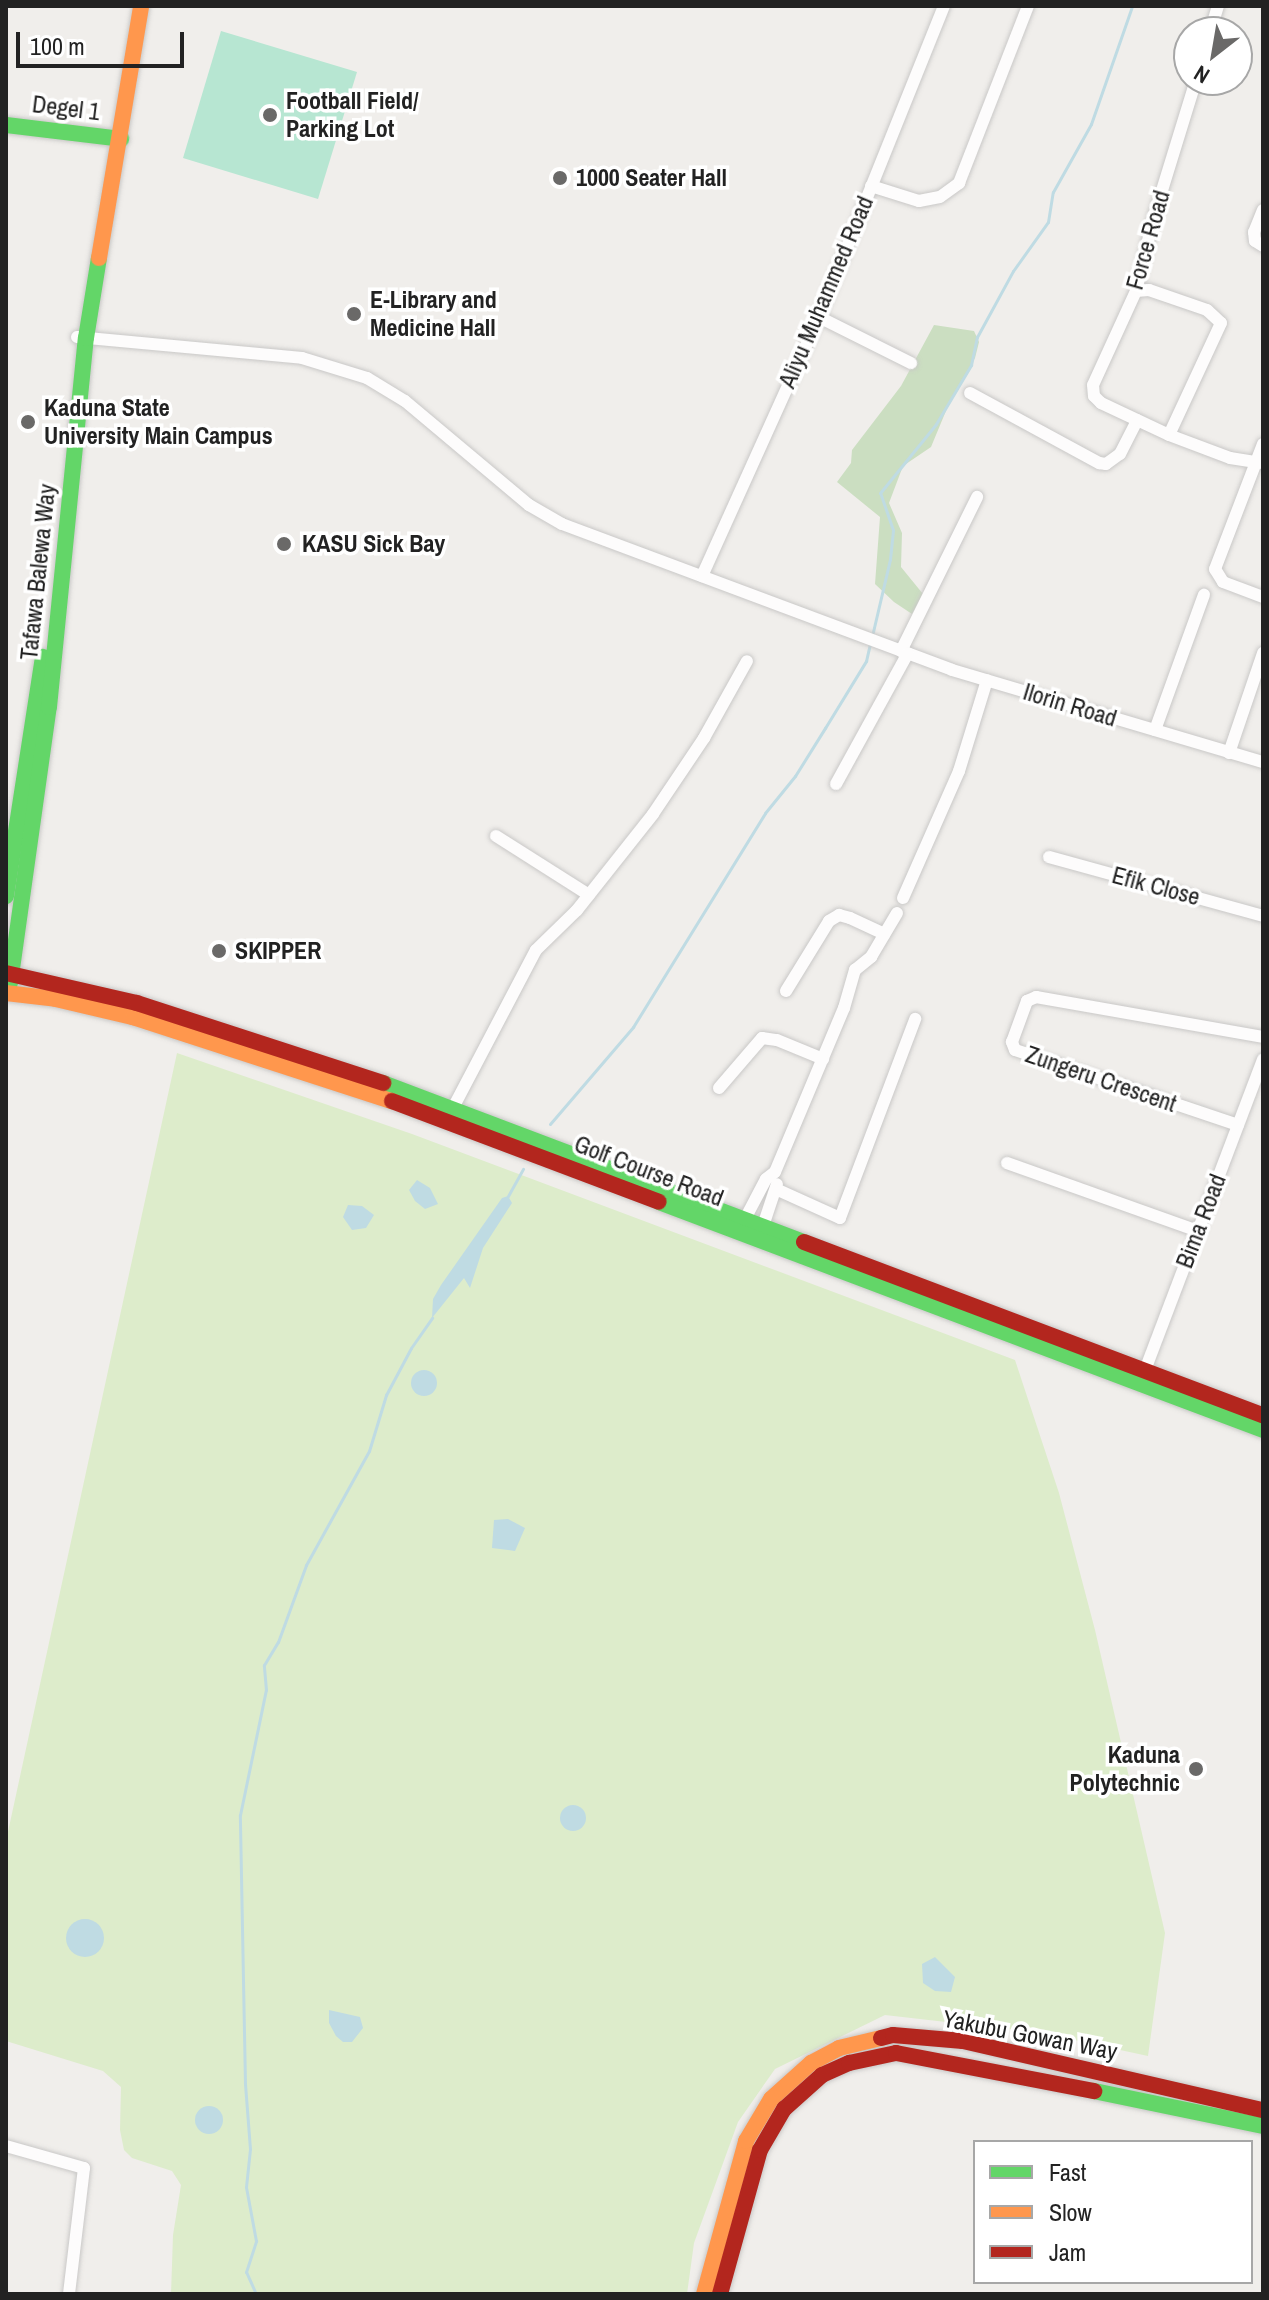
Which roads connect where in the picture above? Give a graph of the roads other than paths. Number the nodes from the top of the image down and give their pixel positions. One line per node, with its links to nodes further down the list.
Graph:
1 (130, 6): 7 (street, Tafawa Balewa Way)
2 (141, 6): 7 (street, Tafawa Balewa Way)
3 (944, 6): 8 (street, Aliyu Muhammed Road)
4 (1028, 6): 8 (street)
5 (1191, 96): 11 (street, Force Road)
6 (6, 125): 7 (street, Degel 1)
7 (116, 138): 13 (street, Tafawa Balewa Way)
8 (871, 186): 12 (street, Aliyu Muhammed Road)
9 (1263, 210): 10 (street)
10 (1263, 246)
11 (1136, 291): 16 (street, Force Road); 17 (street)
12 (819, 317): 14 (street); 21 (street, Aliyu Muhammed Road)
13 (82, 338): 21 (street, Ilorin Road); 35 (street, Tafawa Balewa Way); 40 (street, Tafawa Balewa Way)
14 (911, 363)
15 (970, 393): 16 (street)
16 (1137, 420): 17 (street)
17 (1169, 435): 19 (street)
18 (1263, 444): 19 (street)
19 (1260, 462): 23 (street)
20 (977, 497): 24 (street)
21 (702, 576): 24 (street, Ilorin Road)
22 (1204, 595): 28 (street)
23 (1263, 597)
24 (904, 652): 27 (street, Ilorin Road); 31 (street)
25 (1263, 653): 29 (street)
26 (747, 661): 34 (street)
27 (987, 680): 28 (street, Ilorin Road); 36 (street)
28 (1155, 730): 29 (street, Ilorin Road)
29 (1229, 753): 30 (street, Ilorin Road)
30 (1263, 762)
31 (836, 784)
32 (496, 836): 34 (street)
33 (1049, 857): 38 (street, Efik Close)
34 (589, 895): 49 (street)
35 (6, 896)
36 (903, 898)
37 (897, 913): 39 (street)
38 (1263, 916)
39 (885, 934): 41 (street); 45 (street)
40 (9, 974): 42 (street, Tafawa Balewa Way); 47 (street, Golf Course Road)
41 (786, 991)
42 (7, 996): 47 (street, Golf Course Road)
43 (915, 1019): 53 (street)
44 (1263, 1037): 50 (street, Zungeru Crescent)
45 (823, 1059): 48 (street); 52 (street)
46 (1263, 1059): 50 (street, Bima Road)
47 (348, 1076): 49 (street, Golf Course Road); 57 (street, Golf Course Road)
48 (719, 1088)
49 (453, 1108): 54 (street, Golf Course Road)
50 (1238, 1125): 56 (street, Bima Road)
51 (1007, 1163): 56 (street)
52 (775, 1172): 53 (street); 54 (street)
53 (778, 1190): 55 (street)
54 (745, 1219): 55 (street, Golf Course Road)
55 (763, 1226): 57 (street, Golf Course Road)
56 (1198, 1231): 57 (street, Bima Road)
57 (1142, 1377): 58 (street, Golf Course Road); 59 (street, Golf Course Road)
58 (1263, 1415)
59 (1263, 1430)
60 (1090, 2071): 61 (street); 62 (street, Yakubu Gowan Way); 66 (street, Yakubu Gowan Way)
61 (1087, 2090): 63 (street, Yakubu Gowan Way); 67 (street, Yakubu Gowan Way)
62 (1263, 2110)
63 (1263, 2126)
64 (6, 2146): 65 (street)
65 (69, 2294)
66 (704, 2294)
67 (720, 2294)

